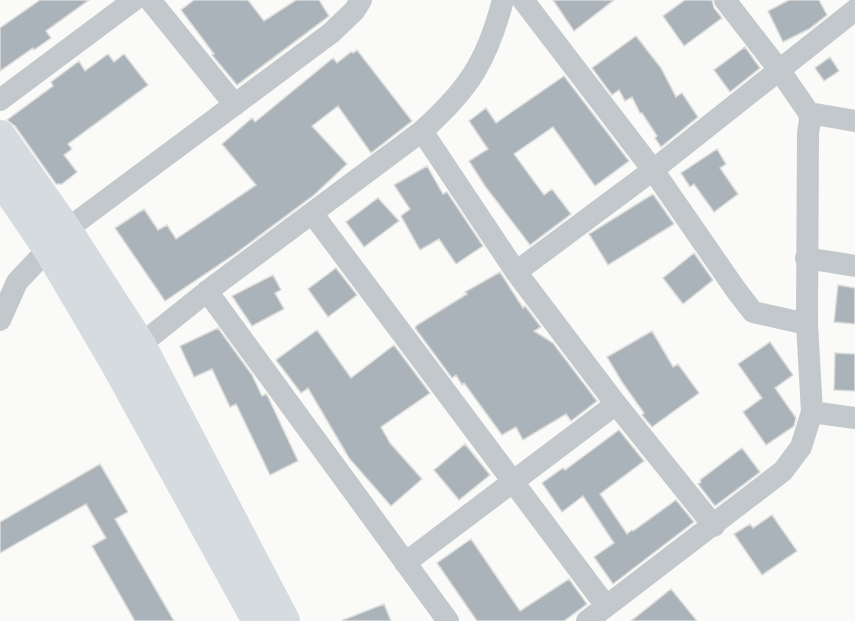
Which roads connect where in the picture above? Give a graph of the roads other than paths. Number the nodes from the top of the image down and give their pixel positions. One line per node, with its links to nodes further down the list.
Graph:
1 (134, 0): 9 (street)
2 (150, 0): 10 (street)
3 (361, 0): 10 (street)
4 (503, 0): 13 (street)
5 (523, 0): 15 (street)
6 (725, 0): 8 (street)
7 (855, 10): 8 (street)
8 (780, 71): 11 (street); 15 (street)
9 (0, 100)
10 (235, 105): 18 (street)
11 (808, 113): 12 (street); 19 (street)
12 (855, 121)
13 (422, 132): 17 (street); 21 (street)
14 (0, 136): 18 (main road)
15 (653, 170): 21 (street); 24 (street)
16 (0, 177): 18 (main road)
17 (312, 213): 22 (street); 29 (street)
18 (58, 239): 23 (street); 25 (main road); 33 (main road)
19 (806, 258): 20 (street); 24 (street)
20 (855, 266)
21 (516, 272): 26 (street)
22 (207, 291): 25 (street); 31 (street)
23 (0, 320)
24 (807, 324): 27 (street)
25 (140, 345): 34 (main road)
26 (616, 404): 29 (street); 30 (street)
27 (812, 412): 28 (street); 30 (street)
28 (855, 418)
29 (513, 482): 31 (street); 32 (street)
30 (714, 526): 32 (street)
31 (405, 563): 35 (street)
32 (606, 606): 36 (street)
33 (258, 621)
34 (284, 621)
35 (448, 621)
36 (587, 621)

